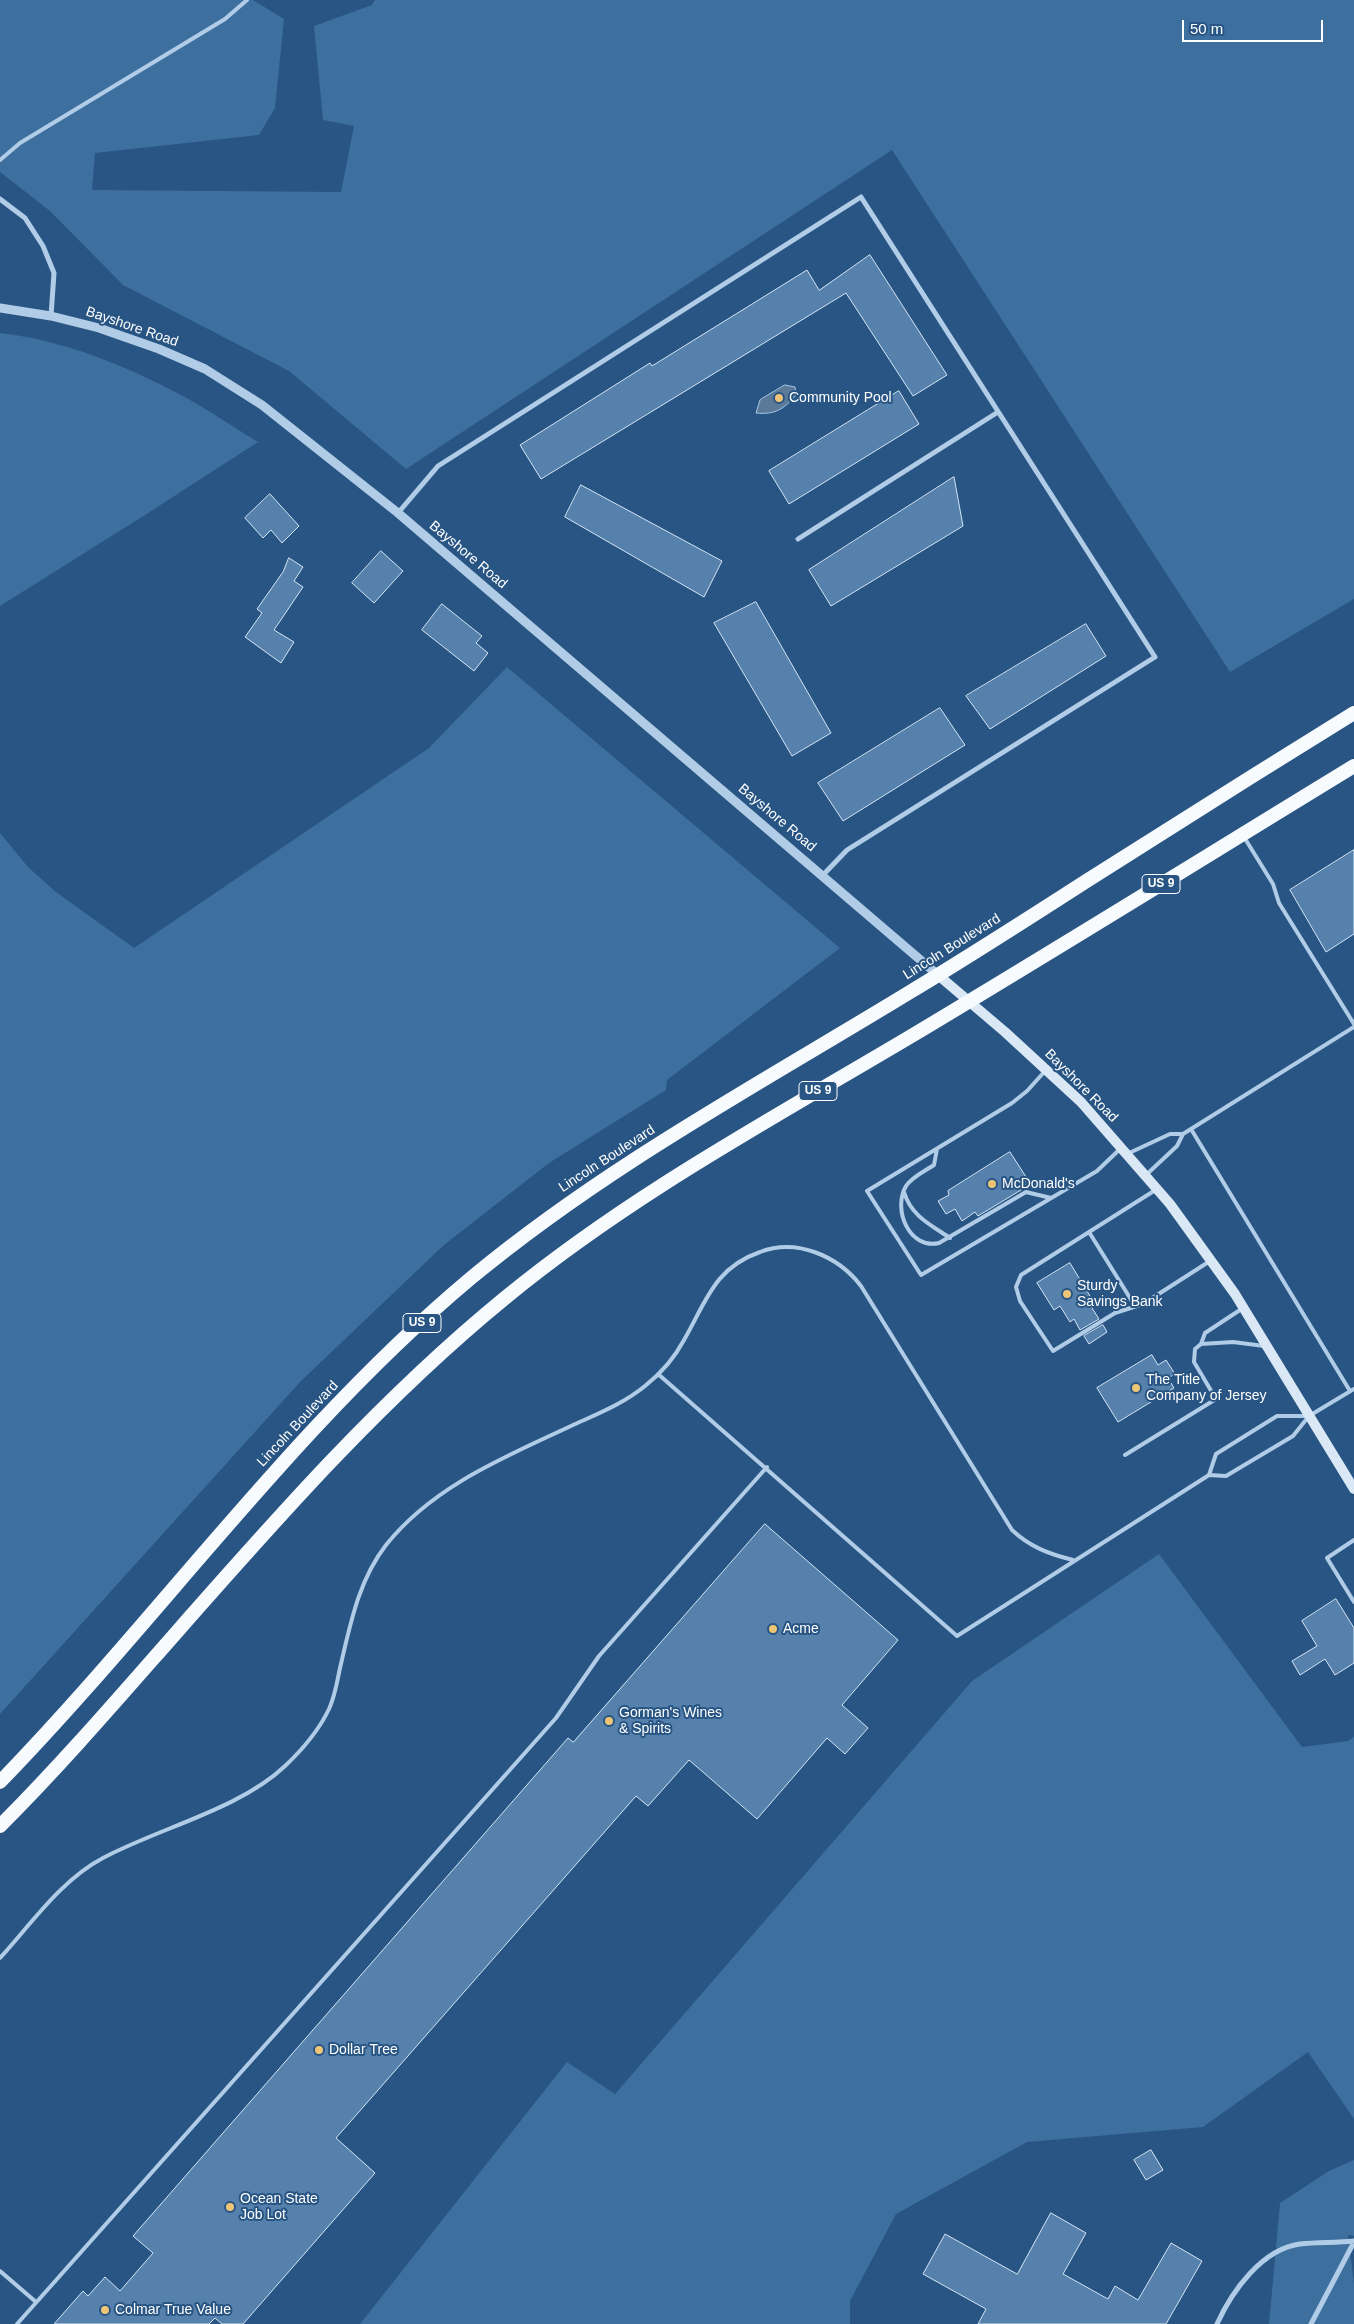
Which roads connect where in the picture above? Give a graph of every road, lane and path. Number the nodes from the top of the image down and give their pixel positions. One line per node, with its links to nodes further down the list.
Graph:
1 (247, 0): 2 (lane)
2 (0, 160)
3 (0, 200): 5 (street)
4 (0, 308): 5 (street, Bayshore Road)
5 (51, 316): 7 (street, Bayshore Road)
6 (998, 412): 7 (street); 8 (street); 12 (street)
7 (398, 513): 12 (street, Bayshore Road)
8 (798, 539)
9 (1354, 713): 13 (highway, Lincoln Boulevard / US 9)
10 (1354, 766): 11 (highway, US 9)
11 (1242, 834): 14 (highway, US 9); 15 (lane)
12 (823, 875): 13 (street, Bayshore Road)
13 (938, 975): 14 (main road, Bayshore Road); 42 (highway, Lincoln Boulevard / US 9)
14 (970, 1002): 16 (main road, Bayshore Road); 43 (highway, US 9)
15 (1354, 1025): 17 (lane)
16 (1046, 1070): 19 (lane); 20 (main road, Bayshore Road)
17 (1191, 1129): 18 (lane); 33 (lane)
18 (1183, 1134): 20 (lane); 21 (lane)
19 (938, 1149): 23 (lane); 24 (lane)
20 (1124, 1151): 21 (main road, Bayshore Road); 24 (lane)
21 (1145, 1175): 22 (main road, Bayshore Road)
22 (1157, 1190): 25 (lane); 27 (main road, Bayshore Road)
23 (904, 1192): 26 (lane); 26 (lane)
24 (1051, 1198): 26 (lane)
25 (1089, 1232): 28 (lane); 28 (lane)
26 (950, 1238)
27 (1212, 1260): 28 (lane); 29 (main road, Bayshore Road)
28 (1135, 1306)
29 (1243, 1308): 30 (lane); 31 (main road, Bayshore Road)
30 (1202, 1344): 31 (lane); 35 (lane)
31 (1267, 1347): 34 (main road, Bayshore Road)
32 (658, 1374): 36 (lane); 40 (lane); 44 (lane)
33 (1352, 1390): 34 (lane)
34 (1309, 1416): 37 (lane); 37 (lane); 38 (main road, Bayshore Road)
35 (1124, 1455)
36 (767, 1467): 40 (lane); 47 (lane)
37 (1209, 1475): 40 (lane)
38 (1354, 1488)
39 (1354, 1540): 41 (lane)
40 (1073, 1560)
41 (1354, 1602)
42 (0, 1782)
43 (0, 1826)
44 (0, 1958)
45 (1354, 2241): 49 (street); 50 (street)
46 (0, 2271): 47 (lane)
47 (36, 2302): 48 (lane)
48 (17, 2324)
49 (1217, 2324)
50 (1311, 2324)

